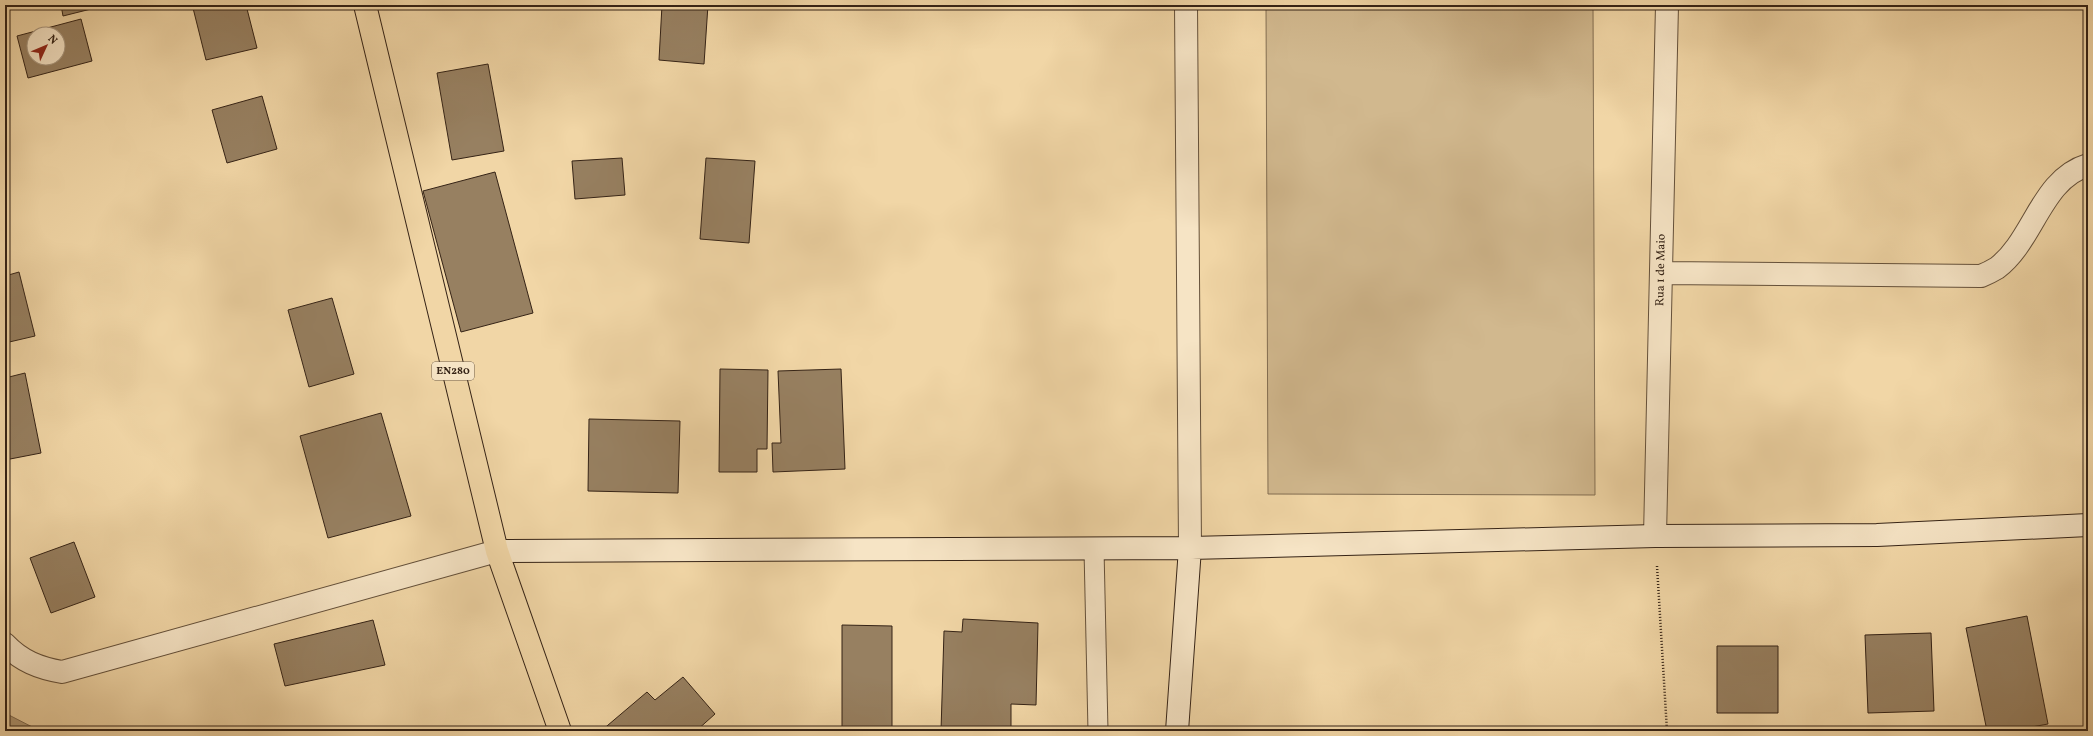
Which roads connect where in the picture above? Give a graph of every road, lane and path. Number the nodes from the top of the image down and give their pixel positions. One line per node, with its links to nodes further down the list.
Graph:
1 (365, 5): 10 (main road, EN280)
2 (1186, 5): 8 (street)
3 (1667, 5): 5 (street, Rua 1 de Maio)
4 (2088, 165): 5 (street)
5 (1661, 273): 7 (street, Rua 1 de Maio)
6 (2088, 526): 7 (street)
7 (1655, 536): 8 (street); 15 (path)
8 (1190, 548): 9 (street); 14 (street)
9 (1094, 549): 10 (street); 13 (lane)
10 (497, 552): 11 (street); 12 (main road, EN280)
11 (5, 644)
12 (560, 731)
13 (1098, 731)
14 (1177, 731)
15 (1667, 731)

